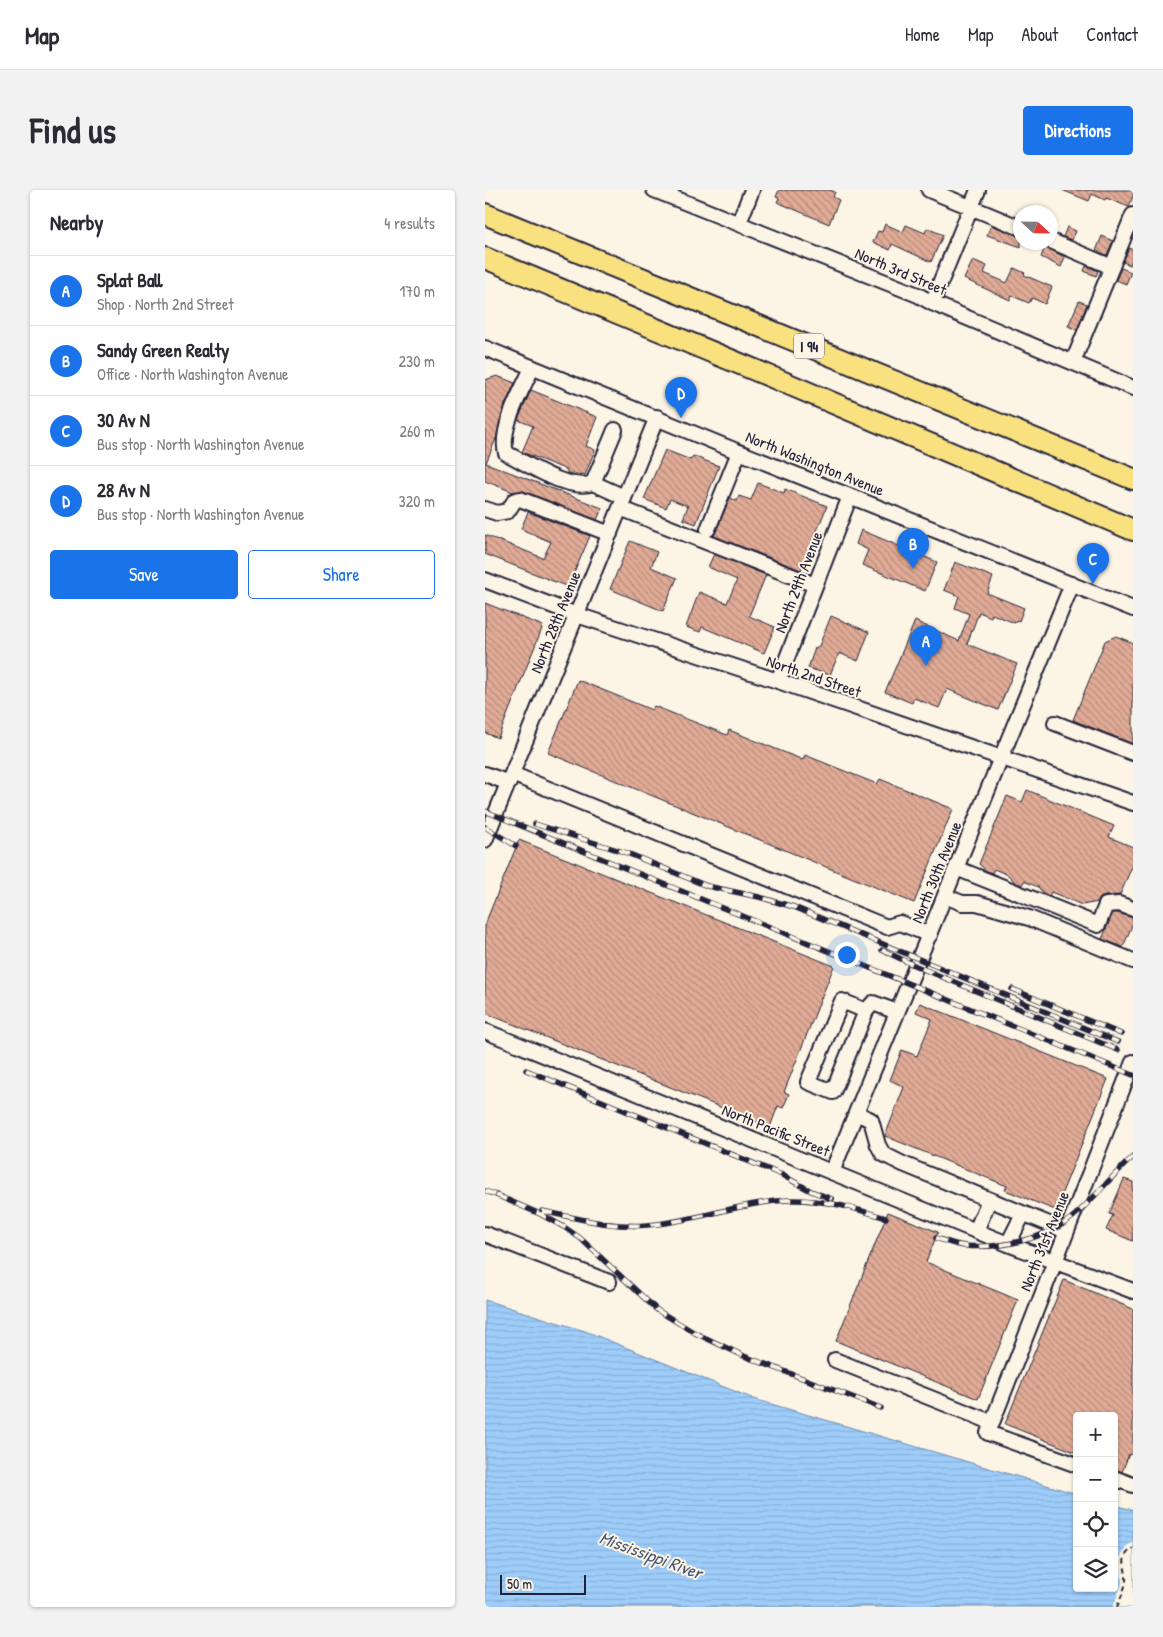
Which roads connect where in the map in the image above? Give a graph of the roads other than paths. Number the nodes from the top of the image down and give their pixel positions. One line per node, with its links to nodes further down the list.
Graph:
1 (654, 190): 8 (street, North 3rd Street)
2 (753, 190): 8 (street)
3 (929, 190): 5 (street)
4 (978, 190): 5 (street)
5 (971, 208): 9 (street); 14 (street)
6 (485, 214): 23 (highway, I 94)
7 (1133, 215): 12 (street)
8 (739, 223): 14 (street, North 3rd Street)
9 (1013, 225)
10 (1058, 244): 12 (street)
11 (485, 258): 16 (highway)
12 (1112, 267): 17 (street)
13 (485, 272): 16 (highway)
14 (932, 303): 17 (street, North 3rd Street)
15 (485, 348): 18 (street, North Washington Avenue)
16 (713, 353): 29 (highway)
17 (1073, 362): 19 (street, North 3rd Street)
18 (532, 368): 20 (street, North Washington Avenue); 24 (street)
19 (1133, 388)
20 (657, 418): 22 (street, North Washington Avenue); 26 (street, North 28th Avenue)
21 (615, 430): 24 (street)
22 (739, 452): 25 (street, North Washington Avenue); 28 (street)
23 (1133, 479)
24 (593, 483): 26 (street)
25 (851, 496): 32 (street, North Washington Avenue); 33 (street, North 29th Avenue)
26 (622, 502): 30 (street, North 28th Avenue); 33 (street)
27 (485, 509): 30 (street)
28 (708, 529)
29 (1133, 530)
30 (610, 534): 35 (street, North 28th Avenue)
31 (485, 580): 35 (street, North 2nd Street)
32 (1072, 584): 34 (street, North Washington Avenue); 39 (street, North 30th Avenue)
33 (815, 586): 36 (street, North 29th Avenue)
34 (1133, 609)
35 (577, 615): 36 (street, North 2nd Street); 41 (street, North 28th Avenue)
36 (778, 681): 39 (street, North 2nd Street)
37 (1055, 723): 38 (street)
38 (1133, 753)
39 (1001, 759): 42 (street, North 2nd Street); 44 (street, North 30th Avenue)
40 (485, 774): 41 (street)
41 (511, 778): 43 (street, North 28th Avenue); 47 (street)
42 (1133, 803)
43 (485, 840)
44 (956, 868): 45 (street, North 30th Avenue); 46 (street)
45 (945, 896): 47 (street, North 30th Avenue); 48 (street)
46 (1133, 909)
47 (930, 935): 50 (street, North 30th Avenue)
48 (1133, 961)
49 (865, 1011): 49 (street); 50 (street)
50 (897, 1012): 53 (street, North 30th Avenue)
51 (485, 1030): 54 (street, North Pacific Street)
52 (1133, 1062): 58 (street, North 31st Avenue)
53 (856, 1113): 54 (street, North 30th Avenue); 55 (street)
54 (832, 1172): 57 (street, North Pacific Street)
55 (989, 1200): 56 (street); 57 (street)
56 (1023, 1214): 58 (street); 60 (street)
57 (976, 1231): 60 (street, North Pacific Street)
58 (1066, 1231): 61 (street, North 31st Avenue)
59 (485, 1234): 62 (street)
60 (1008, 1244): 61 (street, North Pacific Street)
61 (1054, 1262): 63 (street, North Pacific Street); 65 (street, North 31st Avenue)
62 (609, 1282)
63 (1133, 1291)
64 (835, 1360): 65 (street)
65 (990, 1428): 66 (street)
66 (1073, 1463)
67 (1118, 1479): 68 (street)
68 (1133, 1485)

